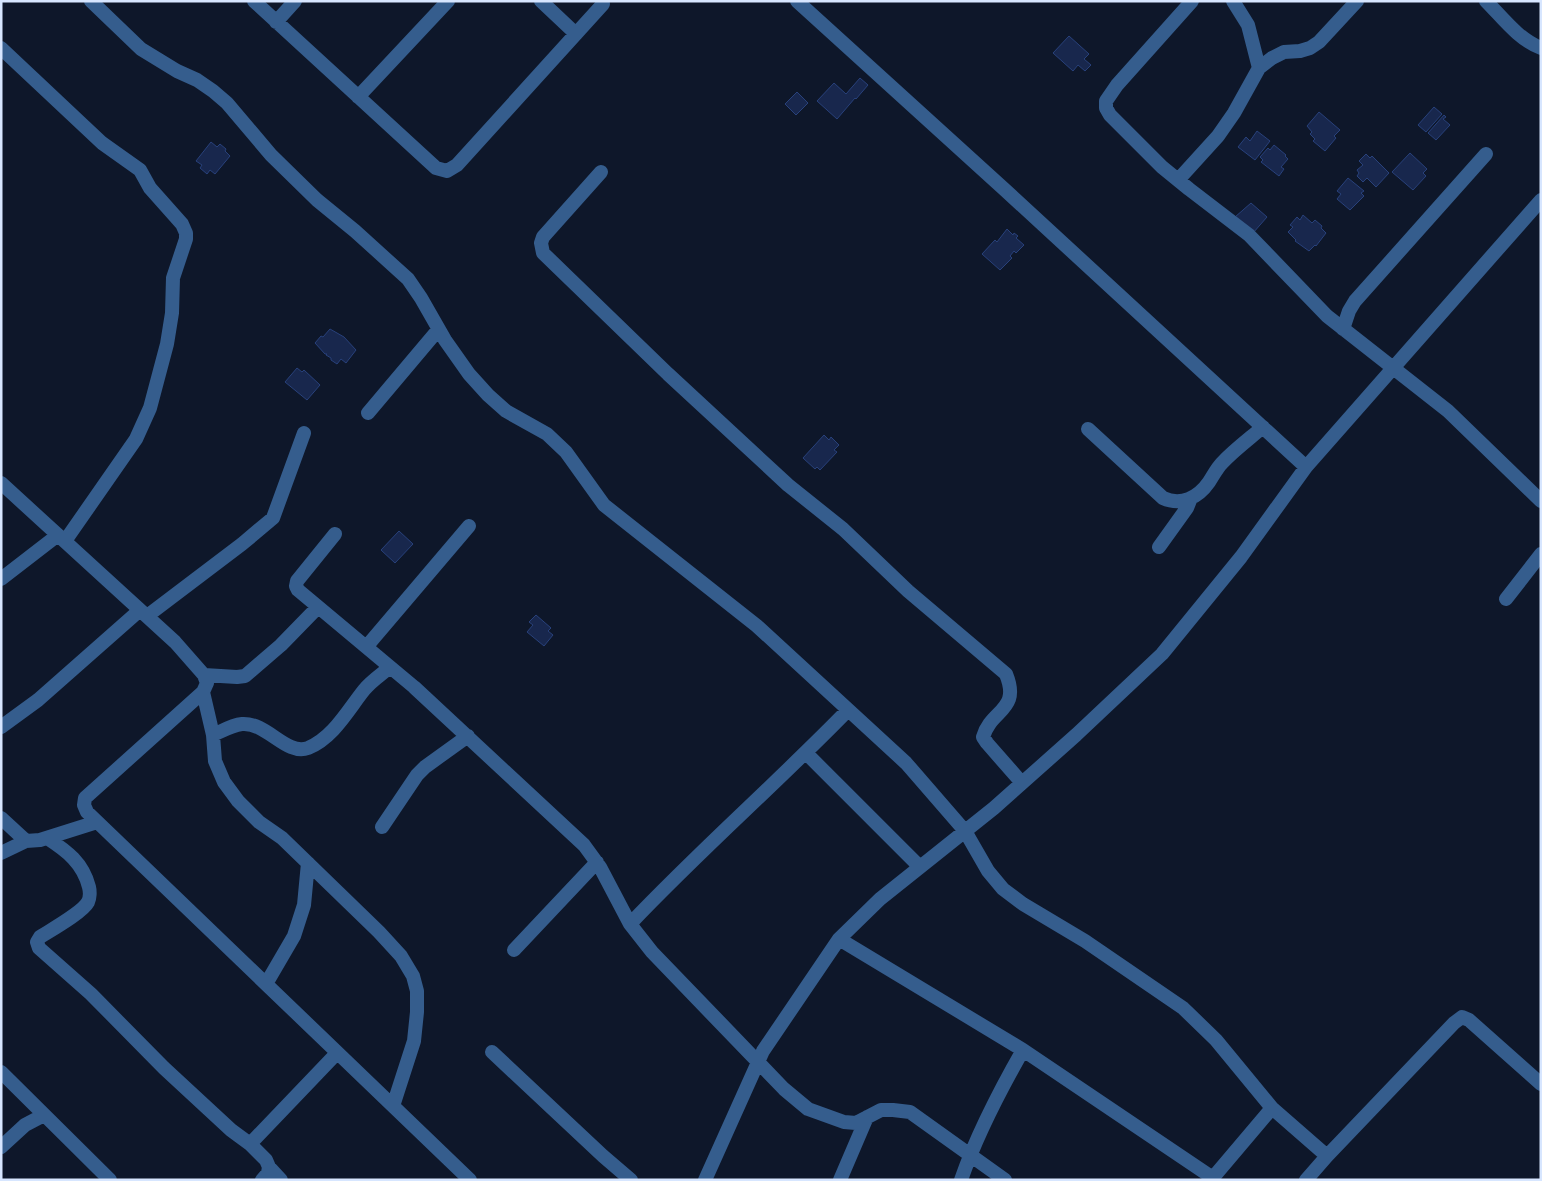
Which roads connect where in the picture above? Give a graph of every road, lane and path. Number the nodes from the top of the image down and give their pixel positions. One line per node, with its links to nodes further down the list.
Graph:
1 (91, 1): 23 (street)
2 (254, 1): 12 (street)
3 (295, 1): 12 (street)
4 (448, 1): 17 (street)
5 (541, 1): 13 (street)
6 (796, 1): 26 (street)
7 (1192, 1): 20 (street)
8 (1233, 1): 16 (street)
9 (1357, 1): 16 (street)
10 (1486, 1): 15 (street)
11 (603, 4): 13 (street)
12 (276, 22): 17 (street)
13 (576, 34): 17 (street)
14 (1, 48): 35 (street)
15 (1541, 48)
16 (1259, 68): 20 (street)
17 (358, 97)
18 (1486, 154): 22 (street)
19 (602, 172): 51 (street)
20 (1178, 180): 22 (street)
21 (1541, 200): 24 (street)
22 (1343, 329): 24 (street)
23 (438, 330): 25 (street); 46 (street)
24 (1392, 368): 29 (street); 32 (street)
25 (368, 413)
26 (1263, 427): 29 (street); 31 (street)
27 (1088, 429): 31 (street)
28 (304, 433): 41 (street)
29 (1306, 467): 51 (street)
30 (1, 483): 35 (street)
31 (1191, 498): 36 (street)
32 (1541, 501)
33 (469, 526): 42 (street)
34 (335, 534): 40 (street)
35 (62, 538): 38 (street); 41 (street)
36 (1160, 547)
37 (1541, 554): 39 (street)
38 (1, 579)
39 (1506, 598)
40 (318, 607): 42 (street); 44 (street)
41 (143, 613): 44 (street); 47 (street)
42 (367, 646): 43 (street)
43 (390, 667): 48 (street); 49 (street)
44 (204, 675): 45 (street)
45 (203, 692): 48 (street); 53 (street)
46 (848, 710): 50 (street); 55 (street)
47 (1, 728)
48 (213, 735): 60 (street)
49 (468, 736): 54 (street); 59 (street)
50 (806, 753): 61 (street); 62 (street)
51 (1022, 783): 55 (street)
52 (1, 818): 57 (street)
53 (97, 822): 56 (street); 65 (street)
54 (382, 827)
55 (965, 831): 61 (street); 73 (street)
56 (47, 838): 57 (street); 76 (street)
57 (26, 841): 58 (street)
58 (1, 853)
59 (597, 862): 62 (street); 64 (street)
60 (308, 863): 65 (street); 72 (street)
61 (920, 867): 63 (street)
62 (630, 924): 69 (street)
63 (839, 939): 66 (street); 69 (street)
64 (514, 950)
65 (266, 984): 68 (street)
66 (1023, 1050): 78 (street); 81 (street)
67 (492, 1052): 86 (street)
68 (337, 1053): 72 (street); 76 (street)
69 (757, 1061): 75 (street); 87 (street)
70 (1, 1072): 74 (street)
71 (1541, 1084): 79 (street)
72 (393, 1106): 85 (street)
73 (1272, 1108): 79 (street); 81 (street)
74 (44, 1115): 77 (street); 82 (street)
75 (867, 1117): 78 (street); 88 (street)
76 (250, 1144): 80 (street)
77 (1, 1147)
78 (970, 1154): 89 (street); 90 (street)
79 (1327, 1156): 91 (street)
80 (269, 1167): 83 (street); 84 (street)
81 (1212, 1179)
82 (110, 1180)
83 (262, 1180)
84 (281, 1180)
85 (470, 1180)
86 (631, 1180)
87 (705, 1180)
88 (840, 1180)
89 (961, 1180)
90 (1005, 1180)
91 (1306, 1180)

